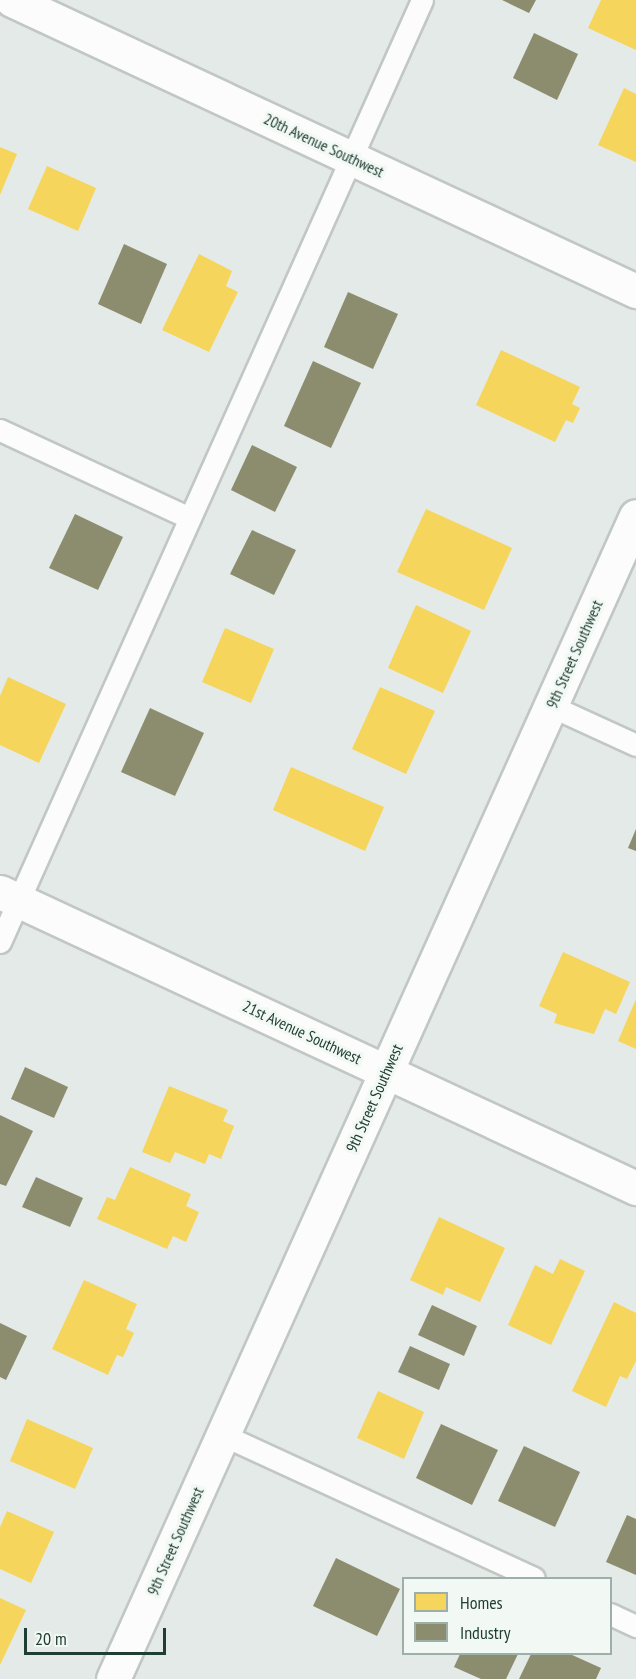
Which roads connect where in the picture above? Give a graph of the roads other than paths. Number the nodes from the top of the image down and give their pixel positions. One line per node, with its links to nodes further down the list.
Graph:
1 (12, 0): 3 (street, 20th Avenue Southwest)
2 (422, 0): 3 (lane)
3 (351, 158): 4 (street, 20th Avenue Southwest); 7 (lane)
4 (636, 291)
5 (0, 430): 7 (lane)
6 (636, 516): 8 (street, 9th Street Southwest)
7 (190, 518): 10 (lane)
8 (551, 706): 9 (lane); 12 (street, 9th Street Southwest)
9 (636, 745)
10 (9, 896): 11 (lane); 12 (street, 21st Avenue Southwest)
11 (0, 942)
12 (386, 1071): 13 (street, 21st Avenue Southwest); 14 (street, 9th Street Southwest)
13 (636, 1188)
14 (223, 1435): 15 (lane); 18 (street, 9th Street Southwest)
15 (532, 1577)
16 (612, 1615): 17 (lane)
17 (636, 1626)
18 (113, 1679)

